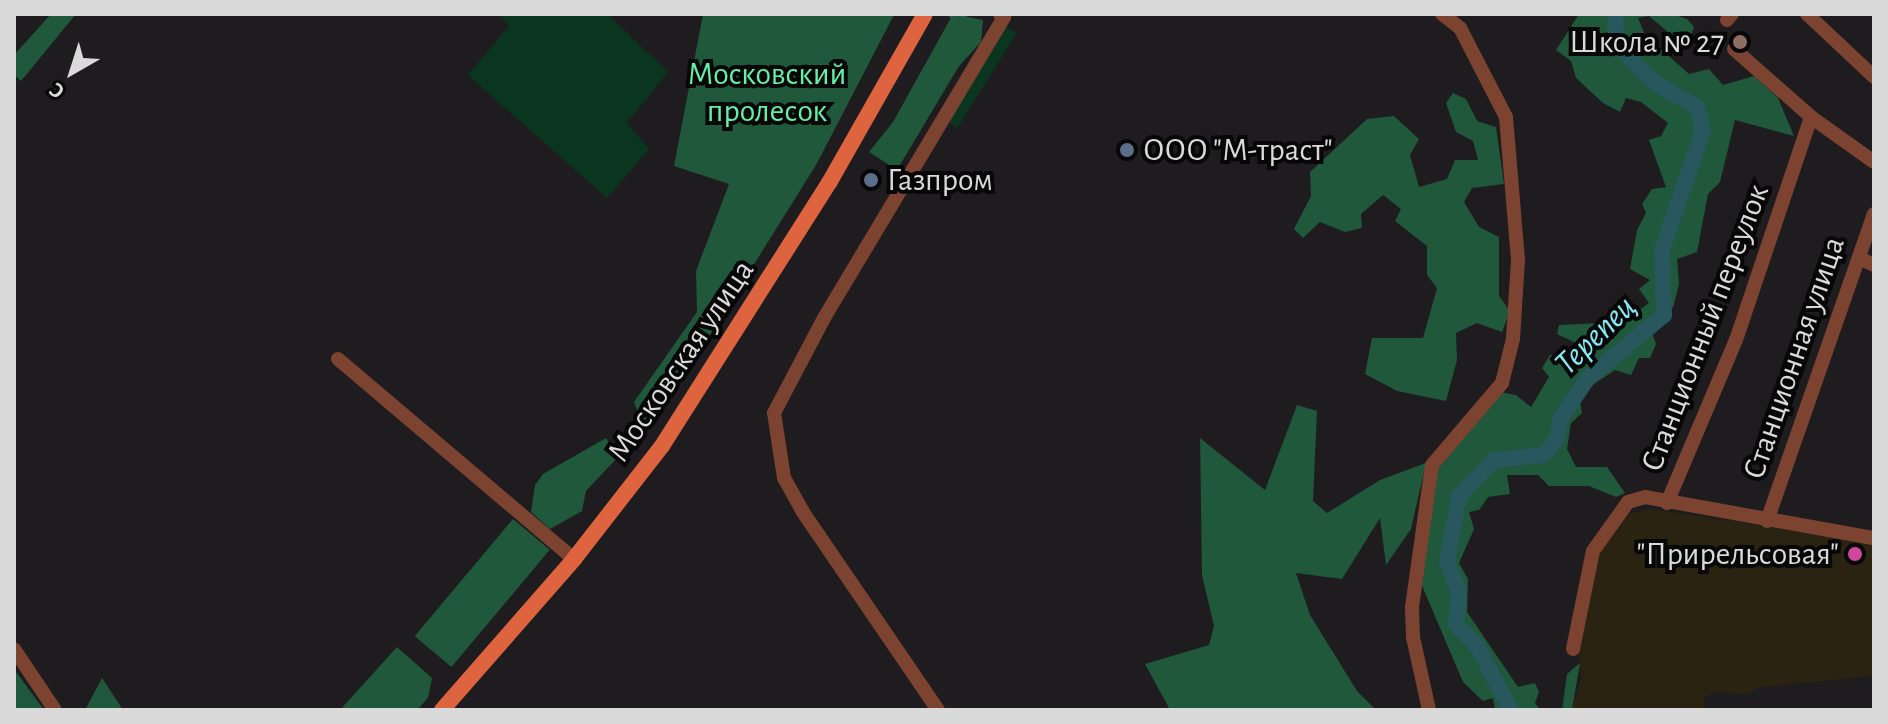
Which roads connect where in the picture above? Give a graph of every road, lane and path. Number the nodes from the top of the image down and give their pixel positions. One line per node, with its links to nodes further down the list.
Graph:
1 (925, 14): 16 (main road, Московская улица)
2 (1000, 14): 21 (street)
3 (1442, 14): 22 (street)
4 (1807, 14): 6 (street)
5 (1734, 49): 7 (street)
6 (1874, 77)
7 (1811, 117): 8 (street); 13 (street, Станционный переулок)
8 (1874, 162)
9 (1874, 214): 10 (street, Станционная улица)
10 (1859, 258): 11 (street); 14 (street, Станционная улица)
11 (1874, 265)
12 (338, 359): 16 (street)
13 (1667, 503): 14 (street); 18 (street, Станционный переулок)
14 (1767, 521): 15 (street)
15 (1874, 538)
16 (574, 559): 20 (main road, Московская улица)
17 (14, 649): 19 (street)
18 (1573, 649)
19 (55, 710)
20 (442, 710)
21 (938, 710)
22 (1429, 710)

